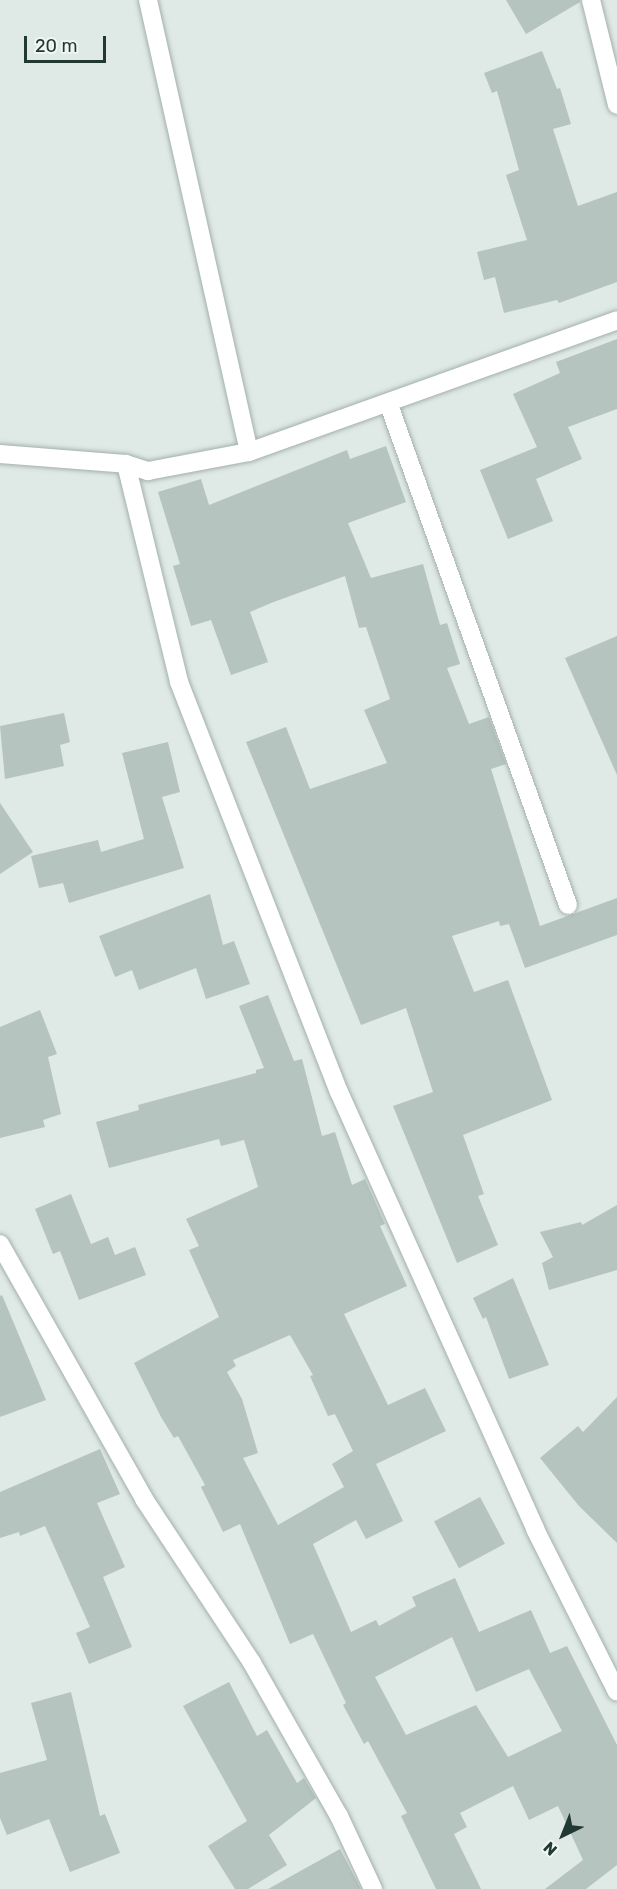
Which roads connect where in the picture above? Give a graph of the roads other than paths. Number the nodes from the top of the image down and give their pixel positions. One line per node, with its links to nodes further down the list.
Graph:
1 (148, 0): 6 (street)
2 (591, 0): 3 (street)
3 (617, 105)
4 (617, 320): 5 (street)
5 (389, 405): 6 (street); 9 (street)
6 (249, 452): 8 (street)
7 (0, 454): 8 (street)
8 (126, 464): 11 (street)
9 (568, 905)
10 (0, 1244): 12 (street)
11 (617, 1692)
12 (373, 1889)

